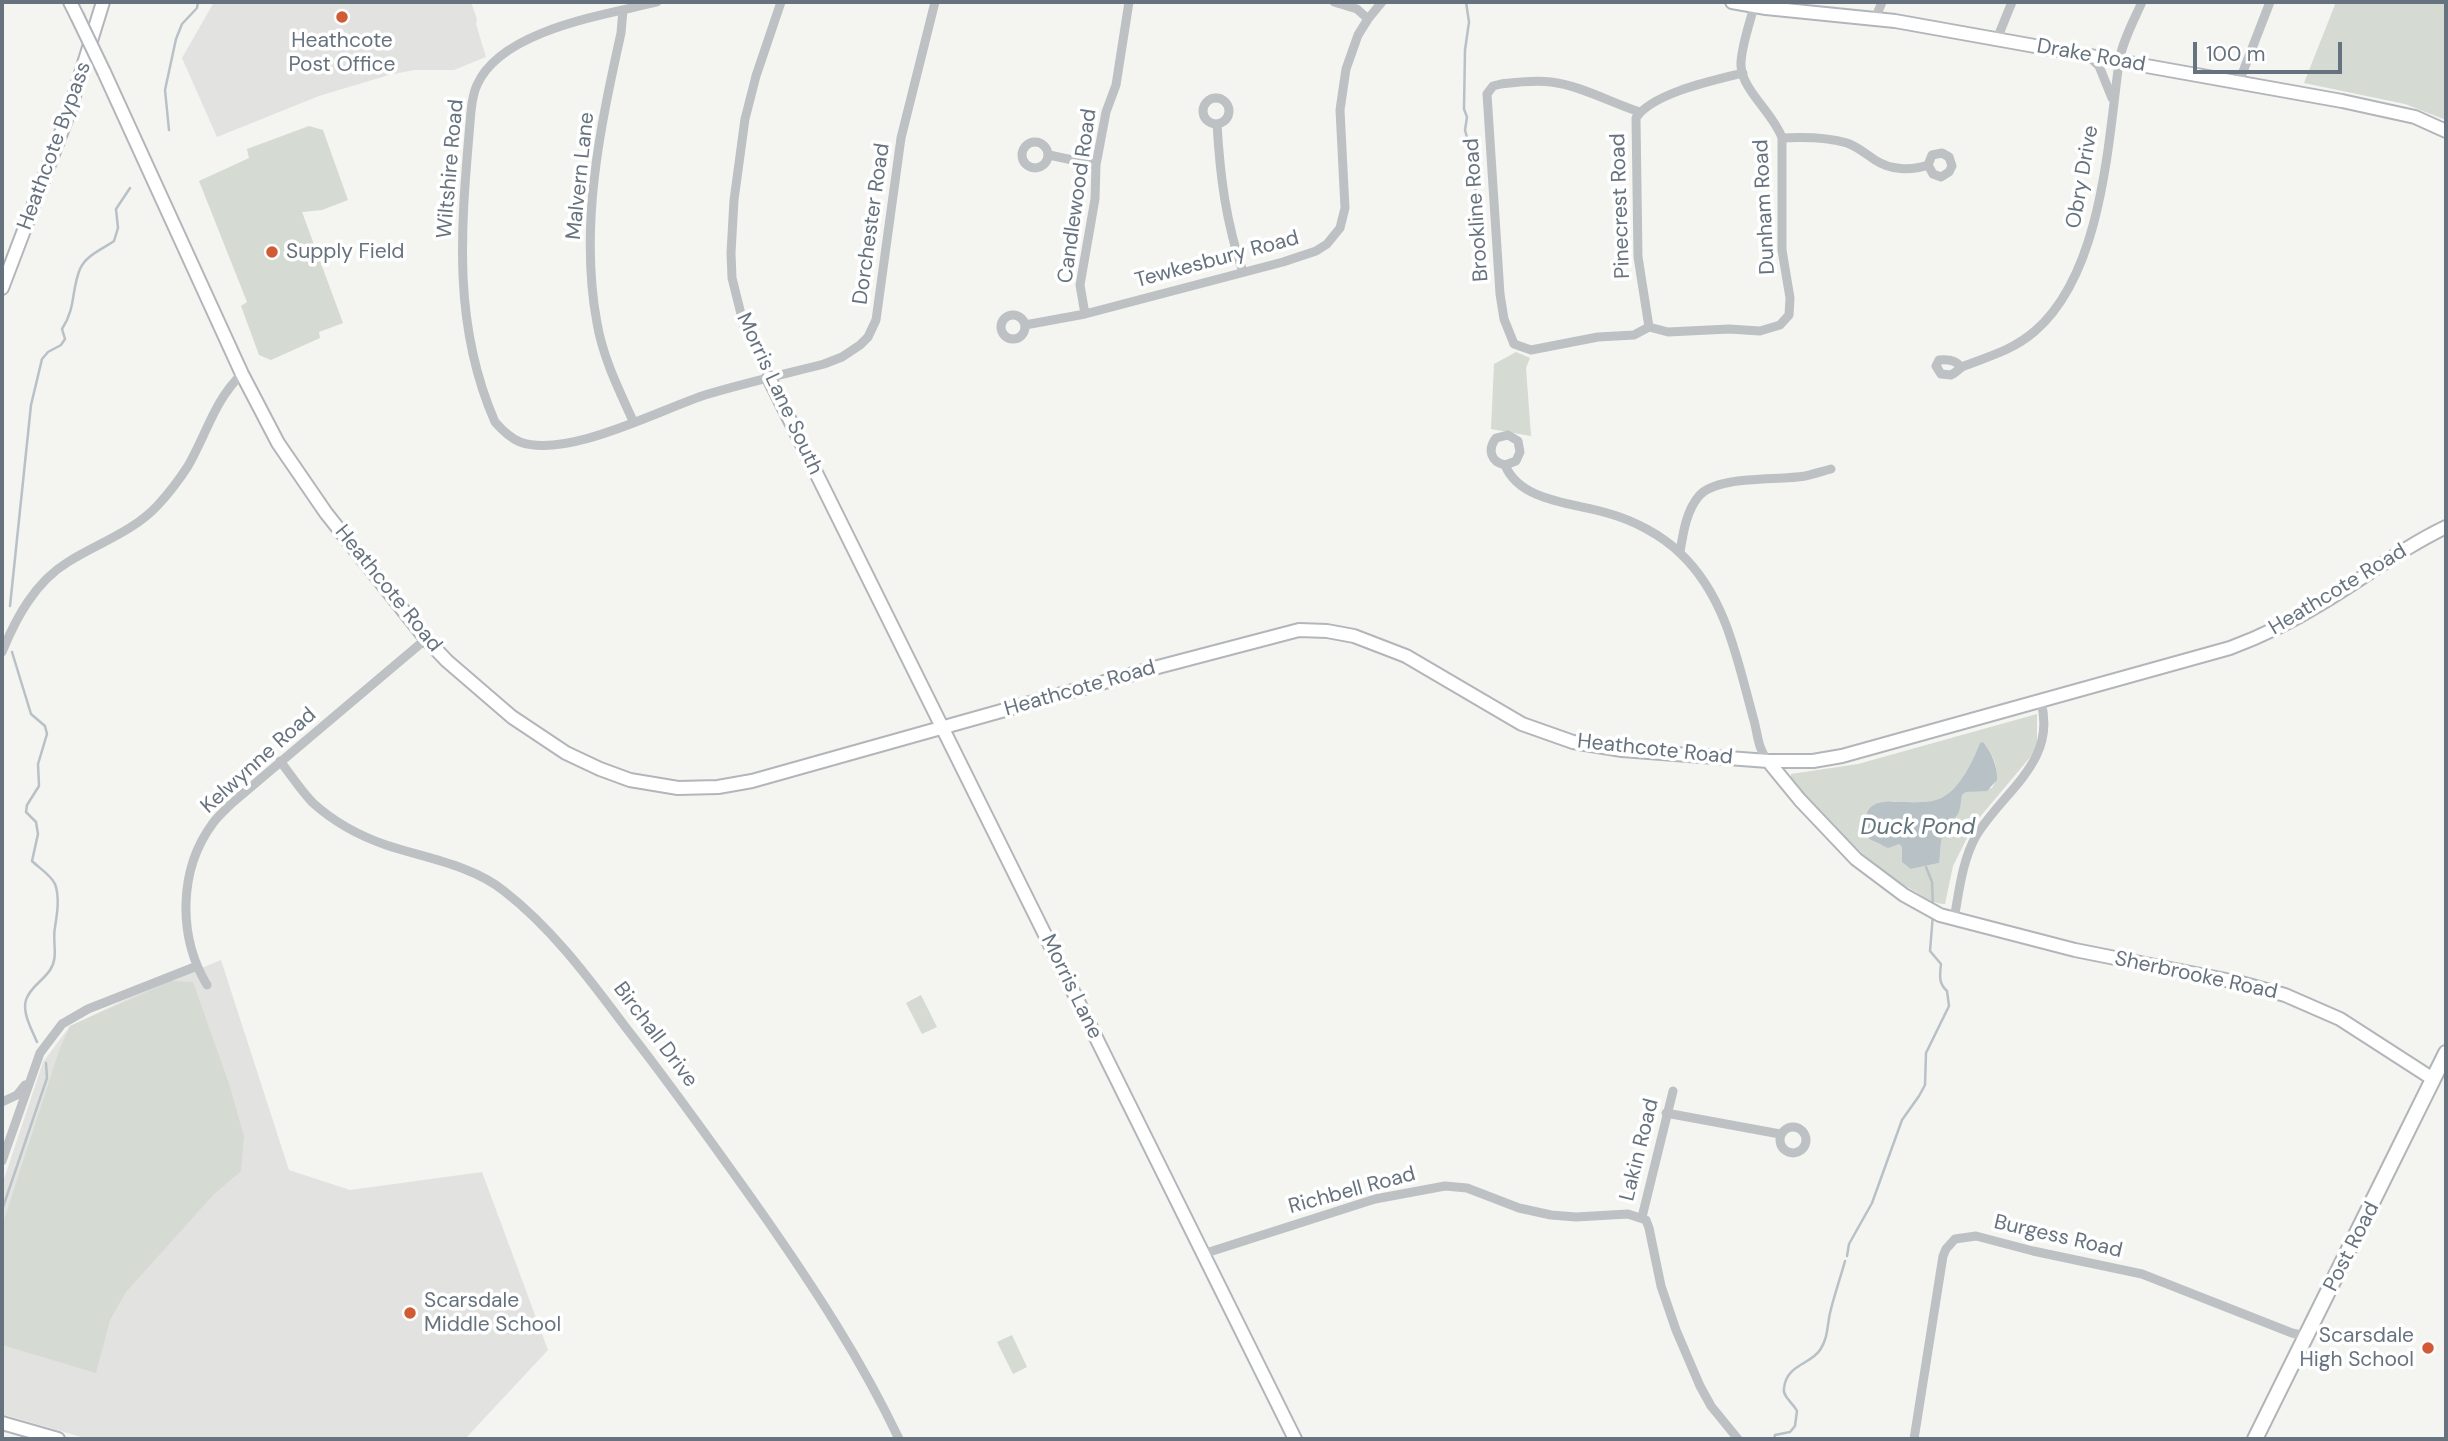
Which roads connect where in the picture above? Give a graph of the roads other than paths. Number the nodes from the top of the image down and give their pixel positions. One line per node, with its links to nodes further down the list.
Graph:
1 (70, 2): 37 (street, Heathcote Road, bridge)
2 (103, 2): 32 (street, Heathcote Bypass)
3 (657, 2): 15 (street, Wiltshire Road)
4 (935, 2): 38 (street, Dorchester Road)
5 (1129, 2): 29 (street, Candlewood Road)
6 (1334, 2): 16 (street)
7 (1382, 2): 16 (street, Tewkesbury Road)
8 (1737, 2): 14 (street, Drake Road)
9 (1882, 2): 17 (street)
10 (2012, 2): 18 (street)
11 (2141, 2): 20 (street, Obry Drive)
12 (2270, 2): 22 (street)
13 (778, 3): 38 (street, Morris Lane South)
14 (1754, 6): 17 (street, Drake Road); 21 (street)
15 (623, 10): 39 (street, Malvern Lane); 40 (street, Wiltshire Road)
16 (1368, 19): 31 (street, Tewkesbury Road)
17 (1875, 19): 18 (street, Drake Road)
18 (1997, 39): 19 (street, Drake Road)
19 (2087, 55): 20 (street, Drake Road); 23 (street, Obry Drive)
20 (2119, 61): 22 (street, Drake Road); 23 (street, Obry Drive)
21 (1743, 73): 24 (street, Pinecrest Road); 27 (street, Dunham Road)
22 (2239, 82): 26 (street, Drake Road)
23 (2113, 99): 36 (street, Obry Drive)
24 (1640, 112): 35 (street, Pinecrest Road); 35 (street, Brookline Road)
25 (1217, 124): 31 (street)
26 (2446, 131)
27 (1782, 138): 30 (street); 35 (street, Dunham Road)
28 (1049, 155): 29 (street)
29 (1097, 165): 33 (street, Candlewood Road)
30 (1928, 165)
31 (1242, 272): 33 (street, Tewkesbury Road)
32 (2, 288)
33 (1085, 314): 34 (street, Tewkesbury Road)
34 (1025, 325)
35 (1649, 327)
36 (1961, 367)
37 (242, 374): 46 (street, Heathcote Road); 47 (street)
38 (769, 378): 39 (street, Dorchester Road); 44 (street, Morris Lane South)
39 (634, 423): 40 (street, Dorchester Road)
40 (521, 442)
41 (1505, 465): 45 (street, Sherbrooke Road)
42 (1831, 469): 45 (street)
43 (2446, 527): 48 (street, Heathcote Road)
44 (847, 534): 49 (street, Morris Lane)
45 (1680, 552): 51 (street, Sherbrooke Road)
46 (426, 639): 49 (street, Heathcote Road); 50 (street, Kelwynne Road)
47 (2, 652)
48 (2041, 702): 51 (street, Heathcote Road); 52 (street)
49 (942, 727): 51 (street, Heathcote Road); 64 (street, Morris Lane)
50 (281, 761): 53 (street, Kelwynne Road); 68 (street, Birchall Drive)
51 (1768, 761): 52 (street, Sherbrooke Road)
52 (1954, 919): 57 (street, Sherbrooke Road)
53 (197, 966): 54 (street, Kelwynne Road); 56 (street)
54 (207, 985)
55 (2446, 1053): 57 (main road, Post Road)
56 (30, 1078): 59 (street); 62 (street)
57 (2434, 1079): 65 (main road, Post Road)
58 (1673, 1091): 60 (street, Lakin Road)
59 (2, 1102)
60 (1666, 1113): 61 (street); 63 (street, Lakin Road)
61 (1780, 1134)
62 (2, 1161)
63 (1642, 1217): 64 (street, Richbell Road); 70 (street)
64 (1203, 1254): 69 (street, Morris Lane)
65 (2306, 1336): 71 (street, Burgess Road); 72 (main road, Post Road)
66 (2, 1423): 67 (street)
67 (58, 1439)
68 (899, 1439)
69 (1295, 1439)
70 (1738, 1439)
71 (1914, 1439)
72 (2255, 1439)

